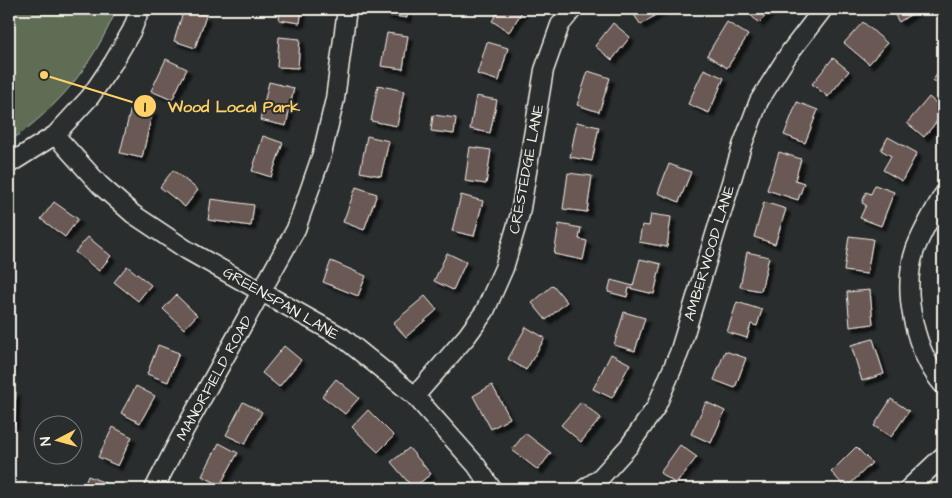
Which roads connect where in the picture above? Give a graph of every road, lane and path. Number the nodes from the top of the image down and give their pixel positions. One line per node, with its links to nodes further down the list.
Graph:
1 (140, 9): 5 (street)
2 (347, 9): 8 (street, MANORFIELD ROAD)
3 (573, 9): 10 (street, CRESTEDGE LANE)
4 (823, 9): 14 (street, AMBERWOOD LANE)
5 (54, 134): 6 (street); 8 (street, GREENSPAN LANE)
6 (9, 164)
7 (943, 196): 9 (street)
8 (262, 291): 10 (street, GREENSPAN LANE); 12 (street, MANORFIELD ROAD)
9 (943, 385)
10 (415, 396): 13 (street, GREENSPAN LANE)
11 (943, 456): 15 (street)
12 (154, 489)
13 (492, 489)
14 (584, 489)
15 (908, 489)

